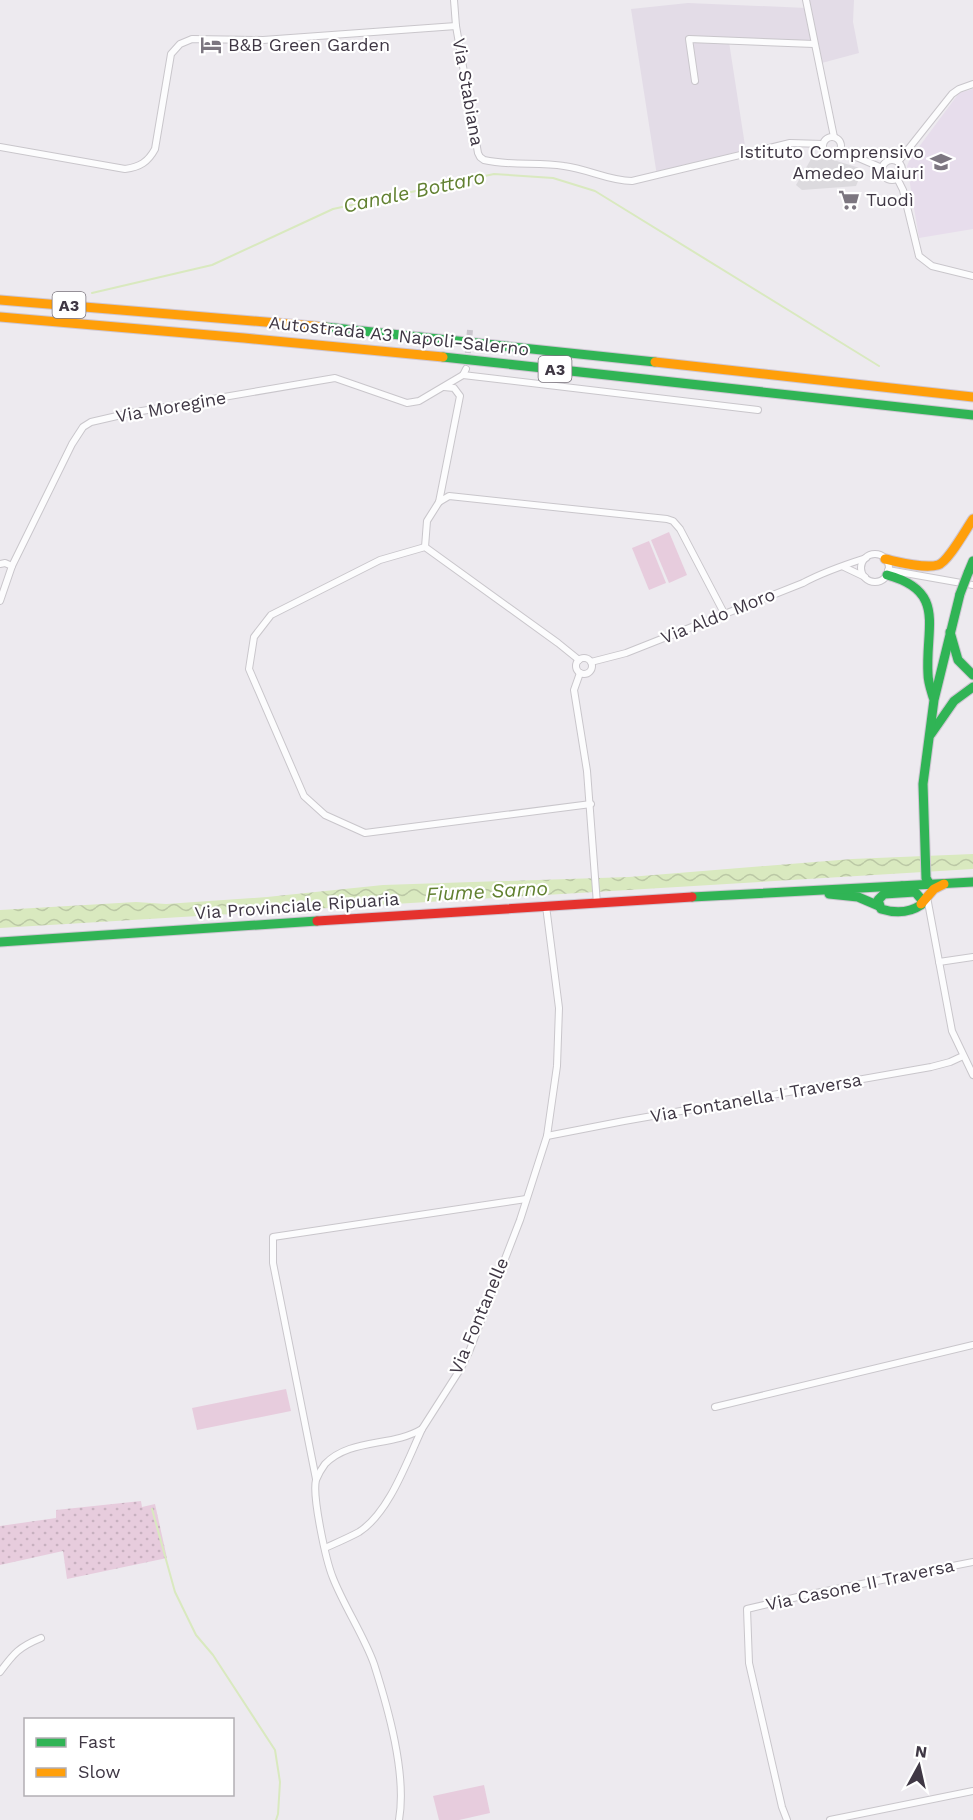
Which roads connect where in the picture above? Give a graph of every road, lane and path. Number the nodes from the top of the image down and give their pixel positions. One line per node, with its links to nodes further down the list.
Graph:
1 (454, 0): 3 (street, Via Stabiana)
2 (806, 0): 4 (street)
3 (456, 26): 8 (street, Via Stabiana); 9 (street, Via Stabiana)
4 (814, 44): 5 (street); 7 (street)
5 (695, 81)
6 (973, 84): 11 (street)
7 (834, 137): 8 (street); 10 (street)
8 (823, 144): 10 (street)
9 (0, 147)
10 (840, 150): 12 (street)
11 (898, 162): 12 (street); 13 (street)
12 (882, 168): 13 (street)
13 (897, 178): 14 (street)
14 (973, 276)
15 (0, 300): 18 (main road, Autostrada A3 Napoli-Salerno / A3)
16 (0, 317): 20 (main road, Autostrada A3 Napoli-Salerno / A3)
17 (443, 387): 19 (street, Via Moregine); 21 (street); 28 (street, Via Moregine)
18 (973, 397)
19 (758, 410)
20 (973, 415)
21 (439, 502): 23 (street); 34 (street)
22 (973, 519): 25 (main road)
23 (425, 547): 36 (street); 43 (street)
24 (866, 558): 25 (street); 29 (street, Via Aldo Moro); 31 (street)
25 (885, 559): 30 (street)
26 (973, 561): 35 (main road, bridge)
27 (0, 564): 28 (street)
28 (12, 566): 33 (street, Via Moregine)
29 (844, 567): 31 (street); 34 (street, Via Aldo Moro)
30 (887, 572): 31 (street); 32 (street); 41 (main road)
31 (865, 577)
32 (973, 585)
33 (0, 601)
34 (724, 613): 37 (street, Via Aldo Moro)
35 (950, 630): 39 (main road); 41 (main road)
36 (579, 660): 37 (street); 38 (street)
37 (591, 662): 38 (street)
38 (580, 673): 43 (street)
39 (973, 675)
40 (973, 687): 42 (main road)
41 (934, 700): 42 (main road)
42 (929, 736): 47 (main road)
43 (591, 804): 50 (street)
44 (973, 882): 45 (main road, Via Provinciale Ripuaria)
45 (946, 883): 47 (main road, Via Provinciale Ripuaria); 51 (main road)
46 (900, 886): 47 (main road, Via Provinciale Ripuaria); 48 (main road, Via Provinciale Ripuaria); 49 (main road)
47 (922, 886): 49 (main road, Via Provinciale Ripuaria); 51 (main road); 51 (main road)
48 (811, 892): 50 (main road, Via Provinciale Ripuaria); 53 (main road, Via Provinciale Ripuaria)
49 (884, 894): 53 (main road)
50 (597, 901): 52 (main road, Via Provinciale Ripuaria)
51 (922, 903): 53 (main road, Via Provinciale Ripuaria); 54 (street); 54 (street)
52 (546, 906): 55 (main road, Via Provinciale Ripuaria); 60 (street, Via Fontanelle)
53 (879, 906)
54 (929, 915): 57 (street)
55 (0, 942)
56 (973, 957): 57 (street)
57 (939, 962): 58 (street)
58 (963, 1056): 59 (street); 60 (street, Via Fontanella I Traversa)
59 (973, 1074)
60 (547, 1136): 61 (street, Via Fontanelle)
61 (526, 1199): 64 (street, Via Fontanelle); 65 (street)
62 (973, 1345): 63 (street)
63 (715, 1407)
64 (422, 1429): 65 (street); 66 (street, Via Fontanelle)
65 (316, 1480): 66 (street)
66 (325, 1548): 71 (street)
67 (973, 1562): 72 (street, Via Casone II Traversa)
68 (41, 1638): 69 (street)
69 (0, 1672)
70 (973, 1791): 73 (street)
71 (399, 1820)
72 (788, 1820)
73 (830, 1820)

